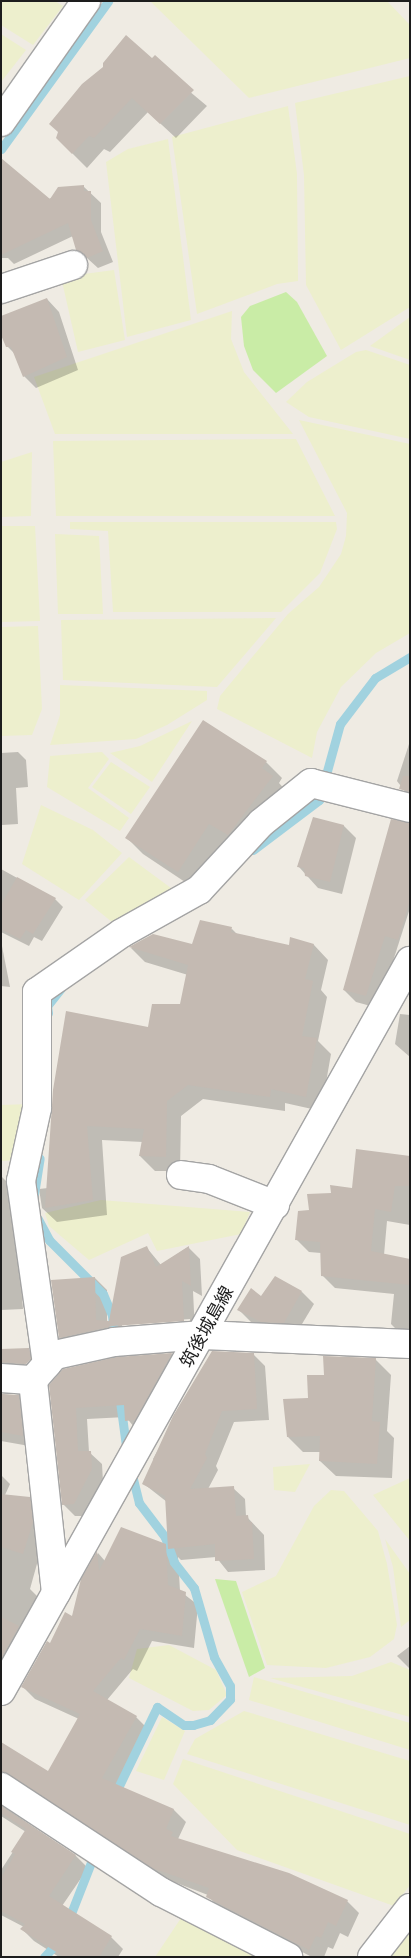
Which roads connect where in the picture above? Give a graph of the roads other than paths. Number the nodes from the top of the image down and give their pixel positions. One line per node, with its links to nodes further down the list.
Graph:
1 (86, 1): 2 (street)
2 (1, 122)
3 (73, 265): 4 (street)
4 (1, 289)
5 (410, 808): 11 (street)
6 (410, 960): 8 (street, 筑後城島線)
7 (181, 1175): 8 (street)
8 (275, 1205): 9 (street, 筑後城島線)
9 (203, 1335): 10 (street); 11 (street); 13 (street, 筑後城島線)
10 (410, 1344)
11 (40, 1372): 12 (street); 13 (street)
12 (1, 1378)
13 (56, 1593): 14 (street, 筑後城島線)
14 (1, 1691)
15 (1, 1787): 17 (street)
16 (410, 1908): 18 (street)
17 (288, 1957)
18 (372, 1957)

